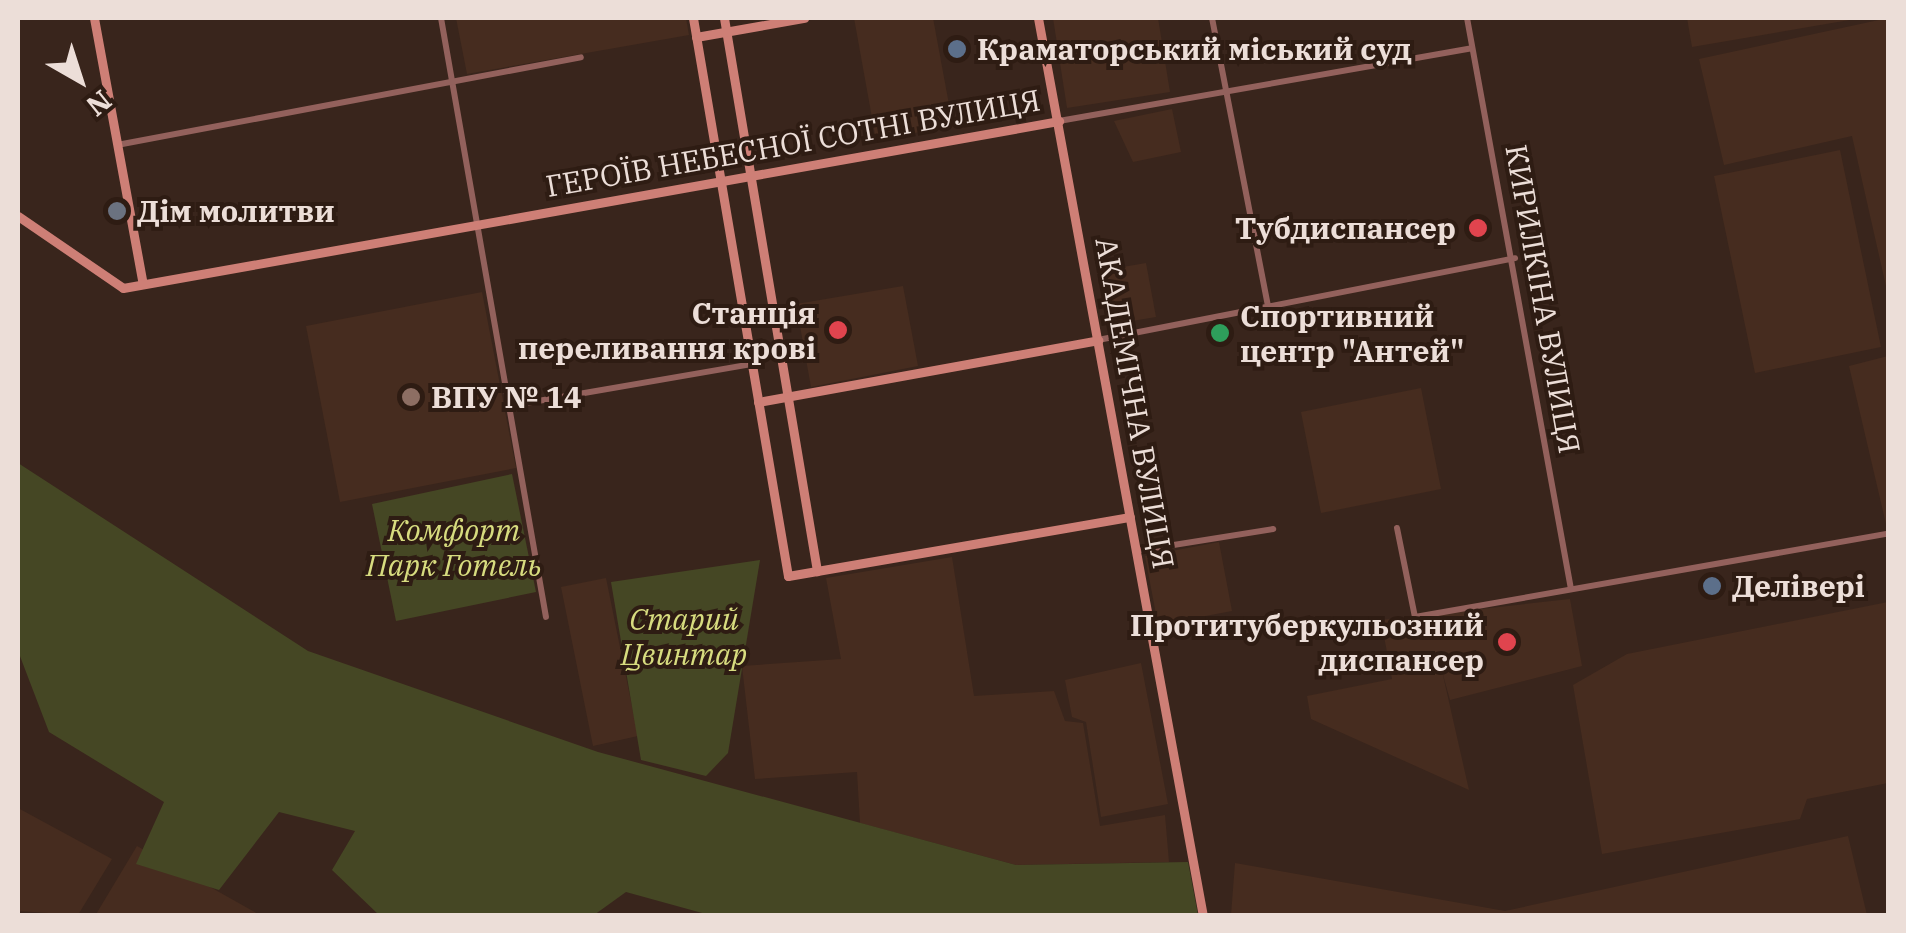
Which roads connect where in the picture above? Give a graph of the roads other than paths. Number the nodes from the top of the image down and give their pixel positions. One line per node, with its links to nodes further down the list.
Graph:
1 (94, 18): 16 (street)
2 (441, 18): 13 (street)
3 (692, 18): 10 (street)
4 (724, 18): 9 (street)
5 (804, 18): 9 (street)
6 (1038, 18): 15 (street, АКАДЕМІЧНА ВУЛИЦЯ)
7 (1212, 18): 14 (street)
8 (1466, 18): 11 (street, КИРИЛКІНА ВУЛИЦЯ)
9 (727, 31): 10 (street); 17 (street)
10 (696, 37): 18 (street)
11 (1472, 48): 14 (street, ГЕРОЇВ НЕБЕСНОЇ СОТНІ ВУЛИЦЯ); 21 (street, КИРИЛКІНА ВУЛИЦЯ)
12 (581, 57): 13 (street)
13 (452, 79): 16 (street); 20 (street)
14 (1228, 90): 15 (street, ГЕРОЇВ НЕБЕСНОЇ СОТНІ ВУЛИЦЯ); 23 (street)
15 (1059, 120): 17 (street, ГЕРОЇВ НЕБЕСНОЇ СОТНІ ВУЛИЦЯ); 24 (street, АКАДЕМІЧНА ВУЛИЦЯ)
16 (117, 145): 22 (street)
17 (751, 176): 18 (street, ГЕРОЇВ НЕБЕСНОЇ СОТНІ ВУЛИЦЯ); 26 (street)
18 (720, 182): 20 (street, ГЕРОЇВ НЕБЕСНОЇ СОТНІ ВУЛИЦЯ); 25 (street)
19 (18, 216): 22 (street, ГЕРОЇВ НЕБЕСНОЇ СОТНІ ВУЛИЦЯ)
20 (478, 226): 22 (street, ГЕРОЇВ НЕБЕСНОЇ СОТНІ ВУЛИЦЯ); 28 (street)
21 (1515, 258): 23 (street); 35 (street, КИРИЛКІНА ВУЛИЦЯ)
22 (142, 284)
23 (1268, 307): 24 (street)
24 (1098, 340): 26 (street); 29 (street, АКАДЕМІЧНА ВУЛИЦЯ)
25 (751, 364): 27 (street); 28 (street)
26 (789, 396): 27 (street); 34 (street)
27 (758, 402): 34 (street)
28 (509, 406): 36 (street)
29 (1130, 517): 33 (street, АКАДЕМІЧНА ВУЛИЦЯ); 34 (street)
30 (1397, 528): 35 (street)
31 (1273, 529): 33 (street)
32 (1888, 534): 35 (street)
33 (1136, 551): 37 (street, АКАДЕМІЧНА ВУЛИЦЯ)
34 (817, 572)
35 (1571, 589)
36 (546, 617)
37 (1203, 916)

